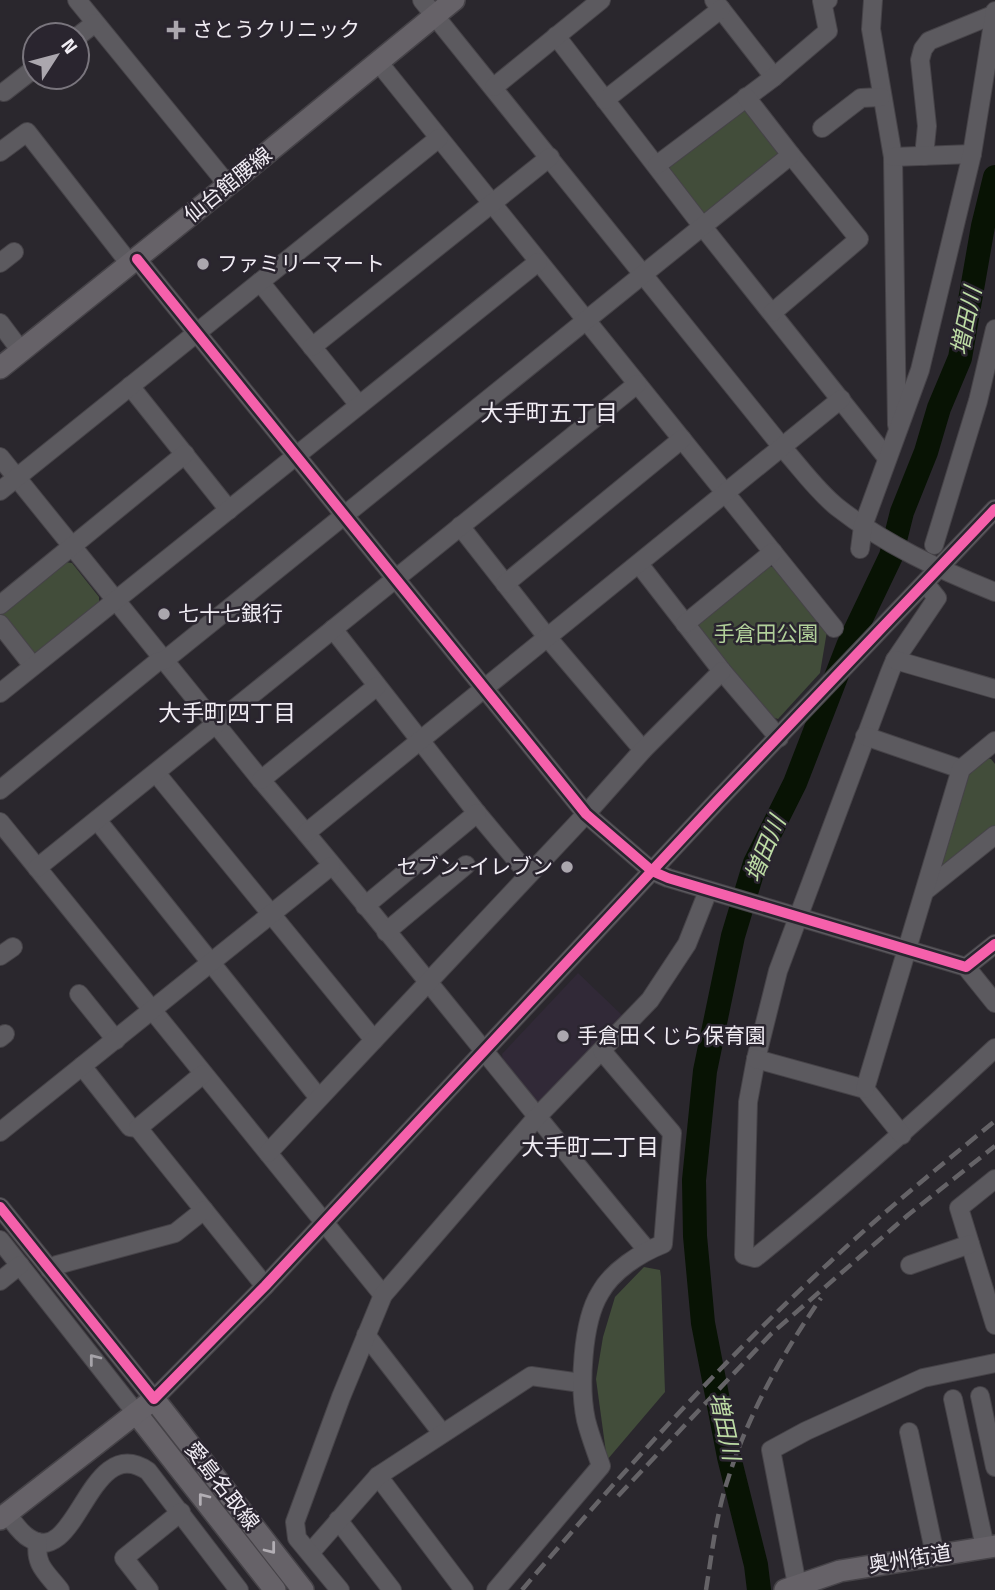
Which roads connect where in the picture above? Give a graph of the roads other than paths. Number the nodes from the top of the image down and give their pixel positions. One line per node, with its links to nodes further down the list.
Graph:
1 (77, 0): 9 (street)
2 (454, 0): 7 (main road, 仙台館腰線)
3 (601, 0): 11 (street)
4 (823, 0): 13 (street)
5 (873, 0): 18 (street)
6 (717, 5): 13 (street); 19 (street)
7 (429, 8): 12 (main road, 仙台館腰線); 15 (street)
8 (995, 12): 23 (street); 25 (street)
9 (95, 23): 10 (street); 29 (street)
10 (91, 26)
11 (556, 36): 15 (street); 19 (street)
12 (379, 63): 21 (street); 29 (main road, 仙台館腰線)
13 (774, 77): 17 (street)
14 (21, 79): 16 (street)
15 (494, 87): 26 (street)
16 (4, 92)
17 (746, 97): 24 (street); 28 (street)
18 (881, 97): 20 (street); 27 (street)
19 (606, 100): 28 (street)
20 (822, 128)
21 (439, 138): 30 (street); 35 (street)
22 (0, 152): 32 (street)
23 (972, 154): 25 (street); 49 (street)
24 (791, 155): 31 (street); 36 (street)
25 (924, 156): 27 (street)
26 (550, 157): 30 (street); 34 (street)
27 (893, 157): 49 (street)
28 (657, 165): 31 (street)
29 (228, 186): 32 (main road, 仙台館腰線)
30 (491, 204): 33 (street); 41 (street)
31 (703, 226): 34 (street); 36 (street)
32 (134, 261): 40 (street); 42 (main road, 仙台館腰線)
33 (538, 262): 37 (street); 48 (street)
34 (645, 274): 37 (street); 51 (street)
35 (260, 282): 40 (street); 41 (street)
36 (772, 313): 47 (street)
37 (586, 322): 45 (street); 61 (street)
38 (0, 323): 42 (street)
39 (995, 329): 44 (street)
40 (198, 332): 46 (street); 53 (street)
41 (312, 347): 48 (street)
42 (21, 351): 43 (main road, 仙台館腰線)
43 (0, 368)
44 (990, 374): 62 (street)
45 (637, 384): 50 (street); 63 (street)
46 (130, 386): 52 (street); 56 (street)
47 (841, 400): 51 (street); 55 (street)
48 (359, 405): 53 (street)
49 (897, 431): 55 (street)
50 (682, 439): 58 (street); 73 (street)
51 (782, 447): 58 (street); 64 (street)
52 (185, 454): 60 (street); 66 (street)
53 (297, 455): 60 (street); 61 (street)
54 (0, 457): 56 (street)
55 (887, 458): 64 (street)
56 (17, 477): 57 (street); 66 (street)
57 (0, 491)
58 (726, 494): 69 (street); 70 (street)
59 (995, 509): 68 (street)
60 (229, 510): 76 (street)
61 (344, 515): 72 (street); 83 (street)
62 (942, 520): 65 (street); 68 (street)
63 (460, 526): 72 (street); 73 (street)
64 (867, 528): 67 (street); 71 (street)
65 (934, 545)
66 (73, 546): 76 (street); 77 (street)
67 (860, 549)
68 (958, 549): 71 (street)
69 (773, 552): 79 (street); 80 (street)
70 (639, 564): 79 (street); 82 (street)
71 (930, 564): 74 (street); 75 (street)
72 (394, 578): 81 (street); 88 (street)
73 (505, 584): 82 (street)
74 (920, 588): 84 (street); 93 (street)
75 (995, 592)
76 (117, 599): 83 (street); 85 (street)
77 (0, 605)
78 (0, 624): 85 (street)
79 (685, 624): 86 (street)
80 (834, 628)
81 (333, 629): 87 (street); 91 (street)
82 (547, 637): 88 (street); 96 (street)
83 (166, 660): 91 (street); 100 (street)
84 (895, 660): 89 (street); 92 (street)
85 (33, 666): 90 (street)
86 (722, 671): 93 (street); 96 (street)
87 (377, 686): 94 (street); 99 (street)
88 (484, 688): 94 (street); 102 (street)
89 (995, 689)
90 (0, 693)
91 (217, 725): 98 (street); 99 (street)
92 (865, 736): 97 (street); 116 (street)
93 (779, 738): 110 (street)
94 (420, 741): 101 (street); 105 (street)
95 (993, 749): 97 (street)
96 (643, 750): 102 (street)
97 (961, 769): 113 (street)
98 (156, 773): 103 (street); 115 (street)
99 (261, 780): 105 (street)
100 (0, 790)
101 (477, 813): 111 (street); 114 (street)
102 (586, 814): 110 (street); 111 (street)
103 (97, 820): 109 (street); 120 (street)
104 (0, 822): 109 (street)
105 (306, 833): 108 (street)
106 (995, 835): 113 (street)
107 (466, 865): 117 (street)
108 (331, 866): 114 (street); 115 (street)
109 (37, 868): 125 (street)
110 (652, 871): 112 (street); 130 (street)
111 (528, 874): 122 (street)
112 (708, 891): 116 (street); 129 (street)
113 (925, 891): 119 (street)
114 (365, 906): 117 (street)
115 (270, 915): 120 (street); 127 (street)
116 (797, 916): 119 (street); 131 (street)
117 (386, 932): 122 (street)
118 (995, 944): 121 (street)
119 (907, 949): 121 (street); 134 (street)
120 (210, 963): 125 (street); 135 (street)
121 (966, 967): 124 (street)
122 (427, 982): 127 (street); 130 (street)
123 (79, 994): 126 (street)
124 (995, 1003)
125 (151, 1011): 126 (street); 133 (street)
126 (116, 1040): 132 (street)
127 (374, 1040): 135 (street)
128 (995, 1048): 139 (street)
129 (602, 1051): 136 (street); 147 (street)
130 (484, 1052): 136 (street); 144 (street)
131 (756, 1059): 134 (street); 139 (street)
132 (82, 1066): 137 (street); 138 (street)
133 (202, 1074): 137 (street); 140 (street)
134 (865, 1089): 139 (street)
135 (319, 1098): 140 (street)
136 (537, 1118): 147 (street); 153 (street)
137 (138, 1128): 143 (street)
138 (0, 1132)
139 (902, 1135)
140 (268, 1153): 144 (street)
141 (995, 1179): 146 (street)
142 (0, 1207): 150 (street)
143 (204, 1210): 150 (street); 152 (street)
144 (324, 1222): 152 (street); 153 (street)
145 (0, 1240): 148 (street)
146 (970, 1244): 149 (street); 154 (street)
147 (647, 1250): 157 (street)
148 (20, 1265): 151 (street); 161 (street, one-way to 148)
149 (910, 1265)
150 (50, 1270): 159 (street)
151 (0, 1281)
152 (265, 1286): 159 (street)
153 (383, 1295): 155 (street)
154 (995, 1325)
155 (366, 1335): 163 (street); 171 (street)
156 (995, 1363): 173 (street)
157 (581, 1383): 163 (street); 182 (street)
158 (980, 1395): 164 (street)
159 (153, 1399): 161 (main road); 178 (main road, 愛島名取線, one-way to 178)
160 (953, 1399): 170 (street)
161 (136, 1413): 167 (main road); 177 (main road, 愛島名取線, one-way to 161)
162 (909, 1432): 172 (street)
163 (442, 1433): 165 (street)
164 (995, 1467)
165 (378, 1476): 168 (street); 181 (street)
166 (181, 1512): 169 (street); 175 (street); 176 (street)
167 (2, 1517): 169 (street)
168 (338, 1520): 171 (street); 180 (street)
169 (38, 1542): 174 (street)
170 (990, 1547): 172 (main road, 奥州街道)
171 (310, 1553): 179 (street)
172 (935, 1555): 173 (main road, 奥州街道)
173 (793, 1589)
174 (60, 1590)
175 (149, 1590)
176 (239, 1590)
177 (275, 1590)
178 (303, 1590)
179 (340, 1590)
180 (391, 1590)
181 (464, 1590)
182 (496, 1590)

